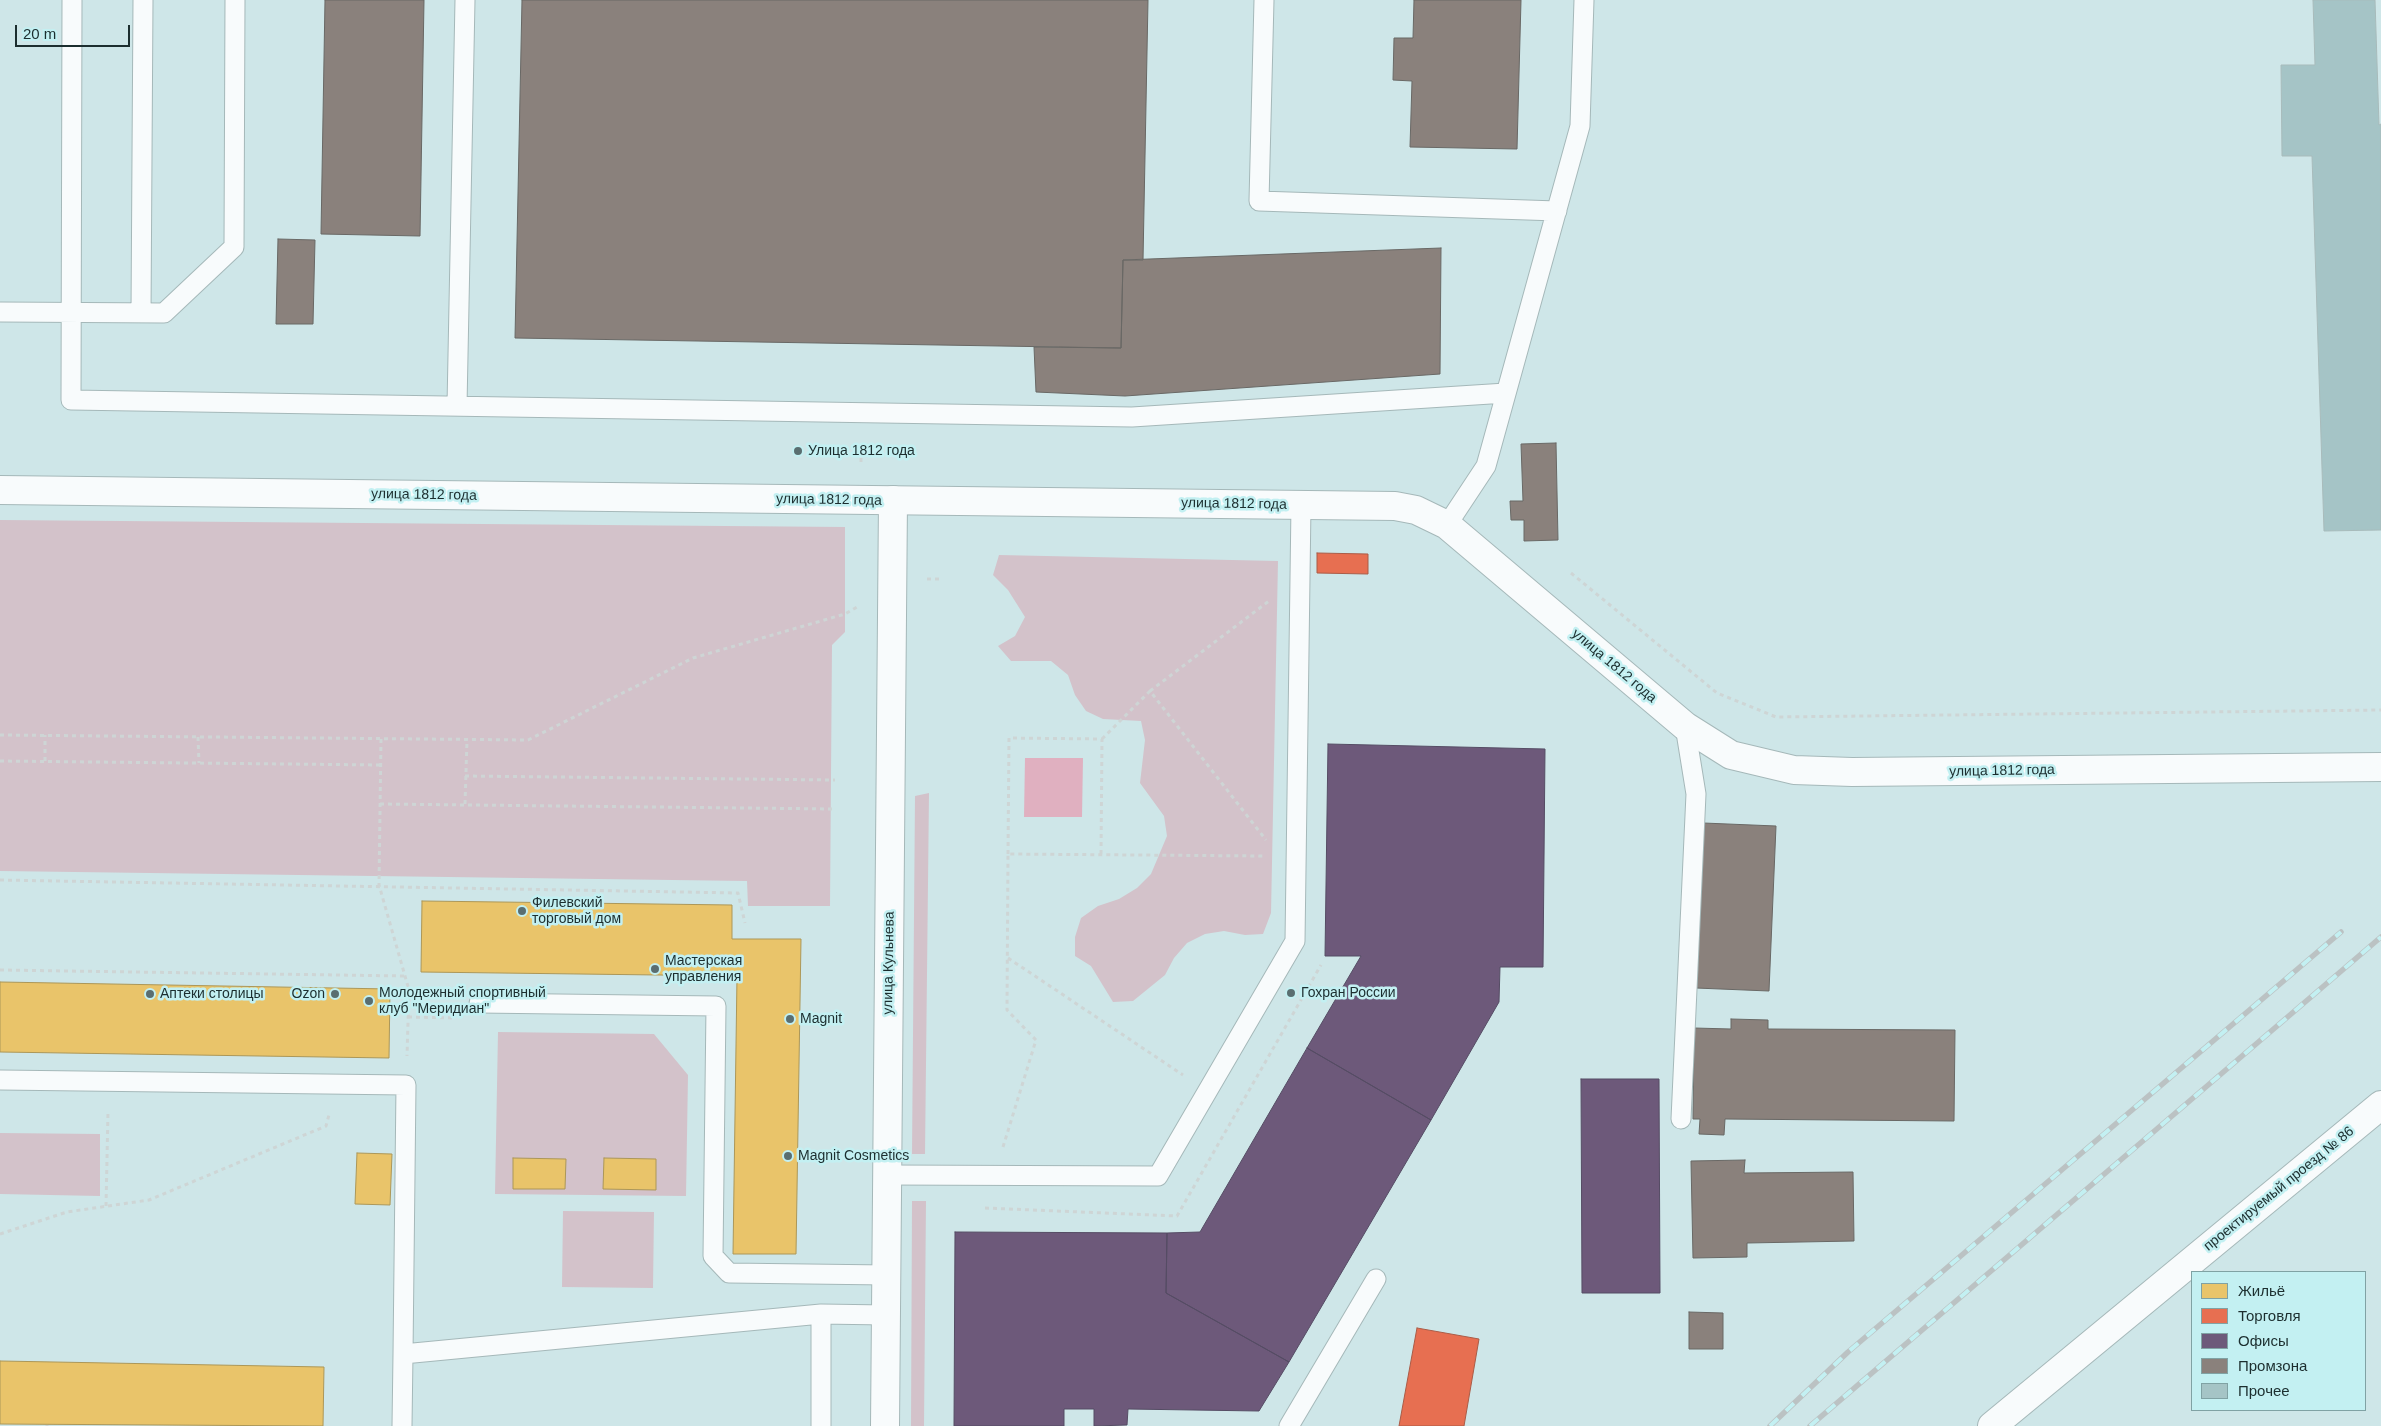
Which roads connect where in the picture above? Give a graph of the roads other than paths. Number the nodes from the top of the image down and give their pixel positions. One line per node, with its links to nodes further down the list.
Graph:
1 (72, 0): 9 (lane)
2 (143, 0): 10 (lane)
3 (235, 0): 10 (lane)
4 (465, 0): 12 (lane)
5 (1264, 0): 7 (lane)
6 (1584, 0): 7 (lane)
7 (1557, 212): 11 (lane)
8 (0, 312): 9 (lane)
9 (71, 312): 10 (lane); 12 (lane)
10 (141, 313)
11 (1506, 393): 12 (lane); 16 (lane)
12 (457, 406)
13 (0, 490): 14 (street, улица 1812 года)
14 (893, 500): 15 (street, улица 1812 года); 23 (street, улица Кульнева)
15 (1301, 505): 16 (street, улица 1812 года); 23 (lane)
16 (1447, 525): 17 (street, улица 1812 года)
17 (1684, 726): 18 (street, улица 1812 года); 22 (lane)
18 (2381, 767)
19 (479, 1003): 24 (lane)
20 (0, 1080): 28 (lane)
21 (2381, 1106): 33 (street, проектируемый проезд № 86)
22 (1681, 1119)
23 (887, 1174): 24 (street, улица Кульнева)
24 (886, 1275): 27 (street, улица Кульнева)
25 (1376, 1279): 32 (lane)
26 (821, 1314): 27 (lane); 28 (lane); 30 (lane)
27 (886, 1315): 31 (street, улица Кульнева)
28 (403, 1354): 29 (lane)
29 (402, 1426)
30 (822, 1426)
31 (885, 1426)
32 (1289, 1426)
33 (1992, 1426)

